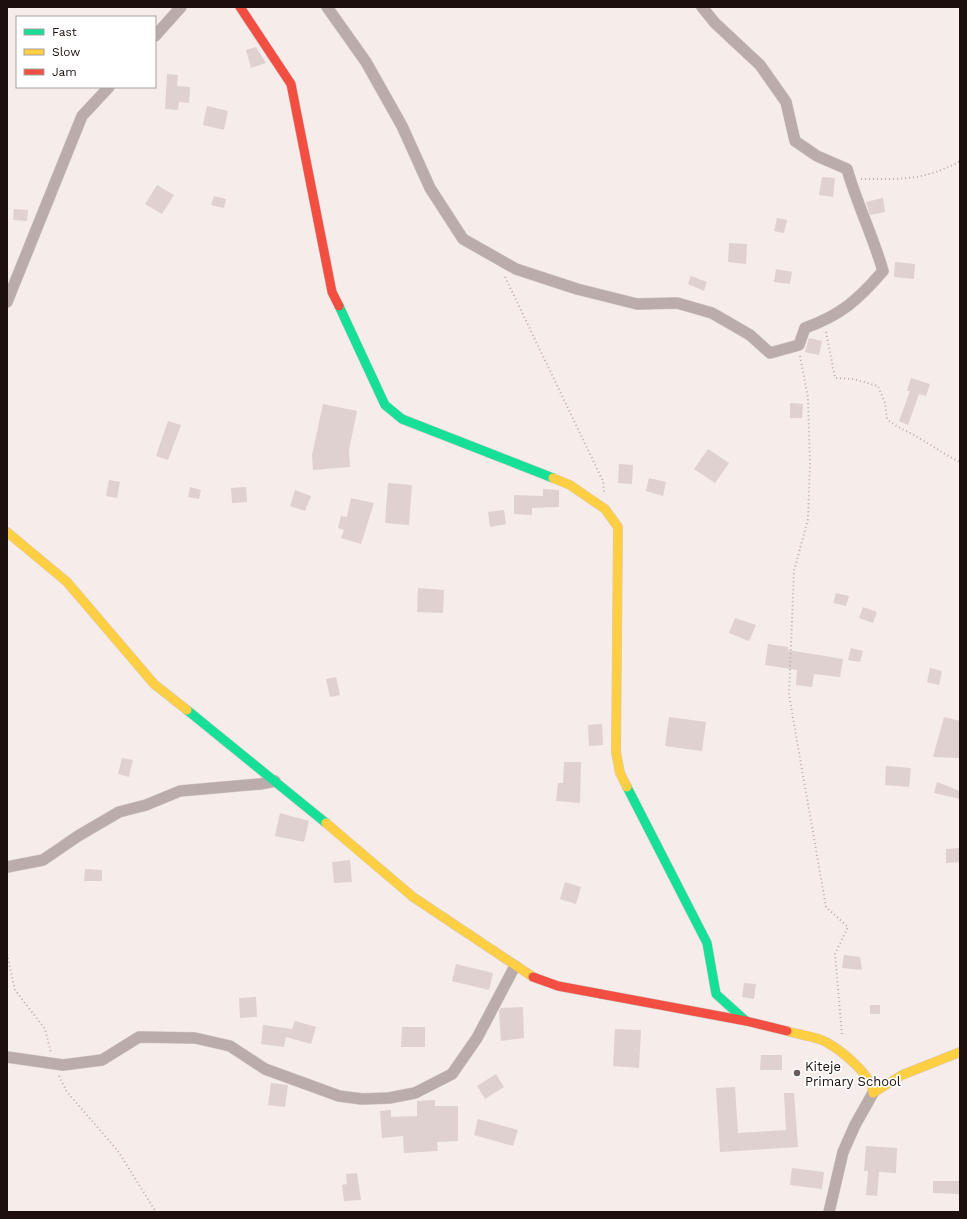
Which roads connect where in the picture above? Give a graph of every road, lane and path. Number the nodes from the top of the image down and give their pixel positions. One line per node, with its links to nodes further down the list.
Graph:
1 (181, 7): 5 (street)
2 (327, 7): 9 (street)
3 (702, 7): 8 (street)
4 (243, 9): 14 (street)
5 (156, 35)
6 (108, 88): 10 (street)
7 (960, 161): 8 (path)
8 (850, 179): 11 (street)
9 (496, 258): 12 (street); 14 (path)
10 (7, 302)
11 (824, 321): 12 (street); 13 (path)
12 (798, 345): 22 (path)
13 (960, 462)
14 (605, 509): 20 (street)
15 (7, 532): 16 (street)
16 (275, 781): 17 (street); 19 (street)
17 (7, 866)
18 (7, 954): 24 (path)
19 (515, 966): 20 (street); 24 (street)
20 (746, 1021): 22 (street)
21 (960, 1052): 25 (street)
22 (844, 1053): 25 (street)
23 (7, 1057): 24 (street)
24 (54, 1064): 26 (path)
25 (873, 1093): 27 (street)
26 (156, 1212)
27 (829, 1212)

